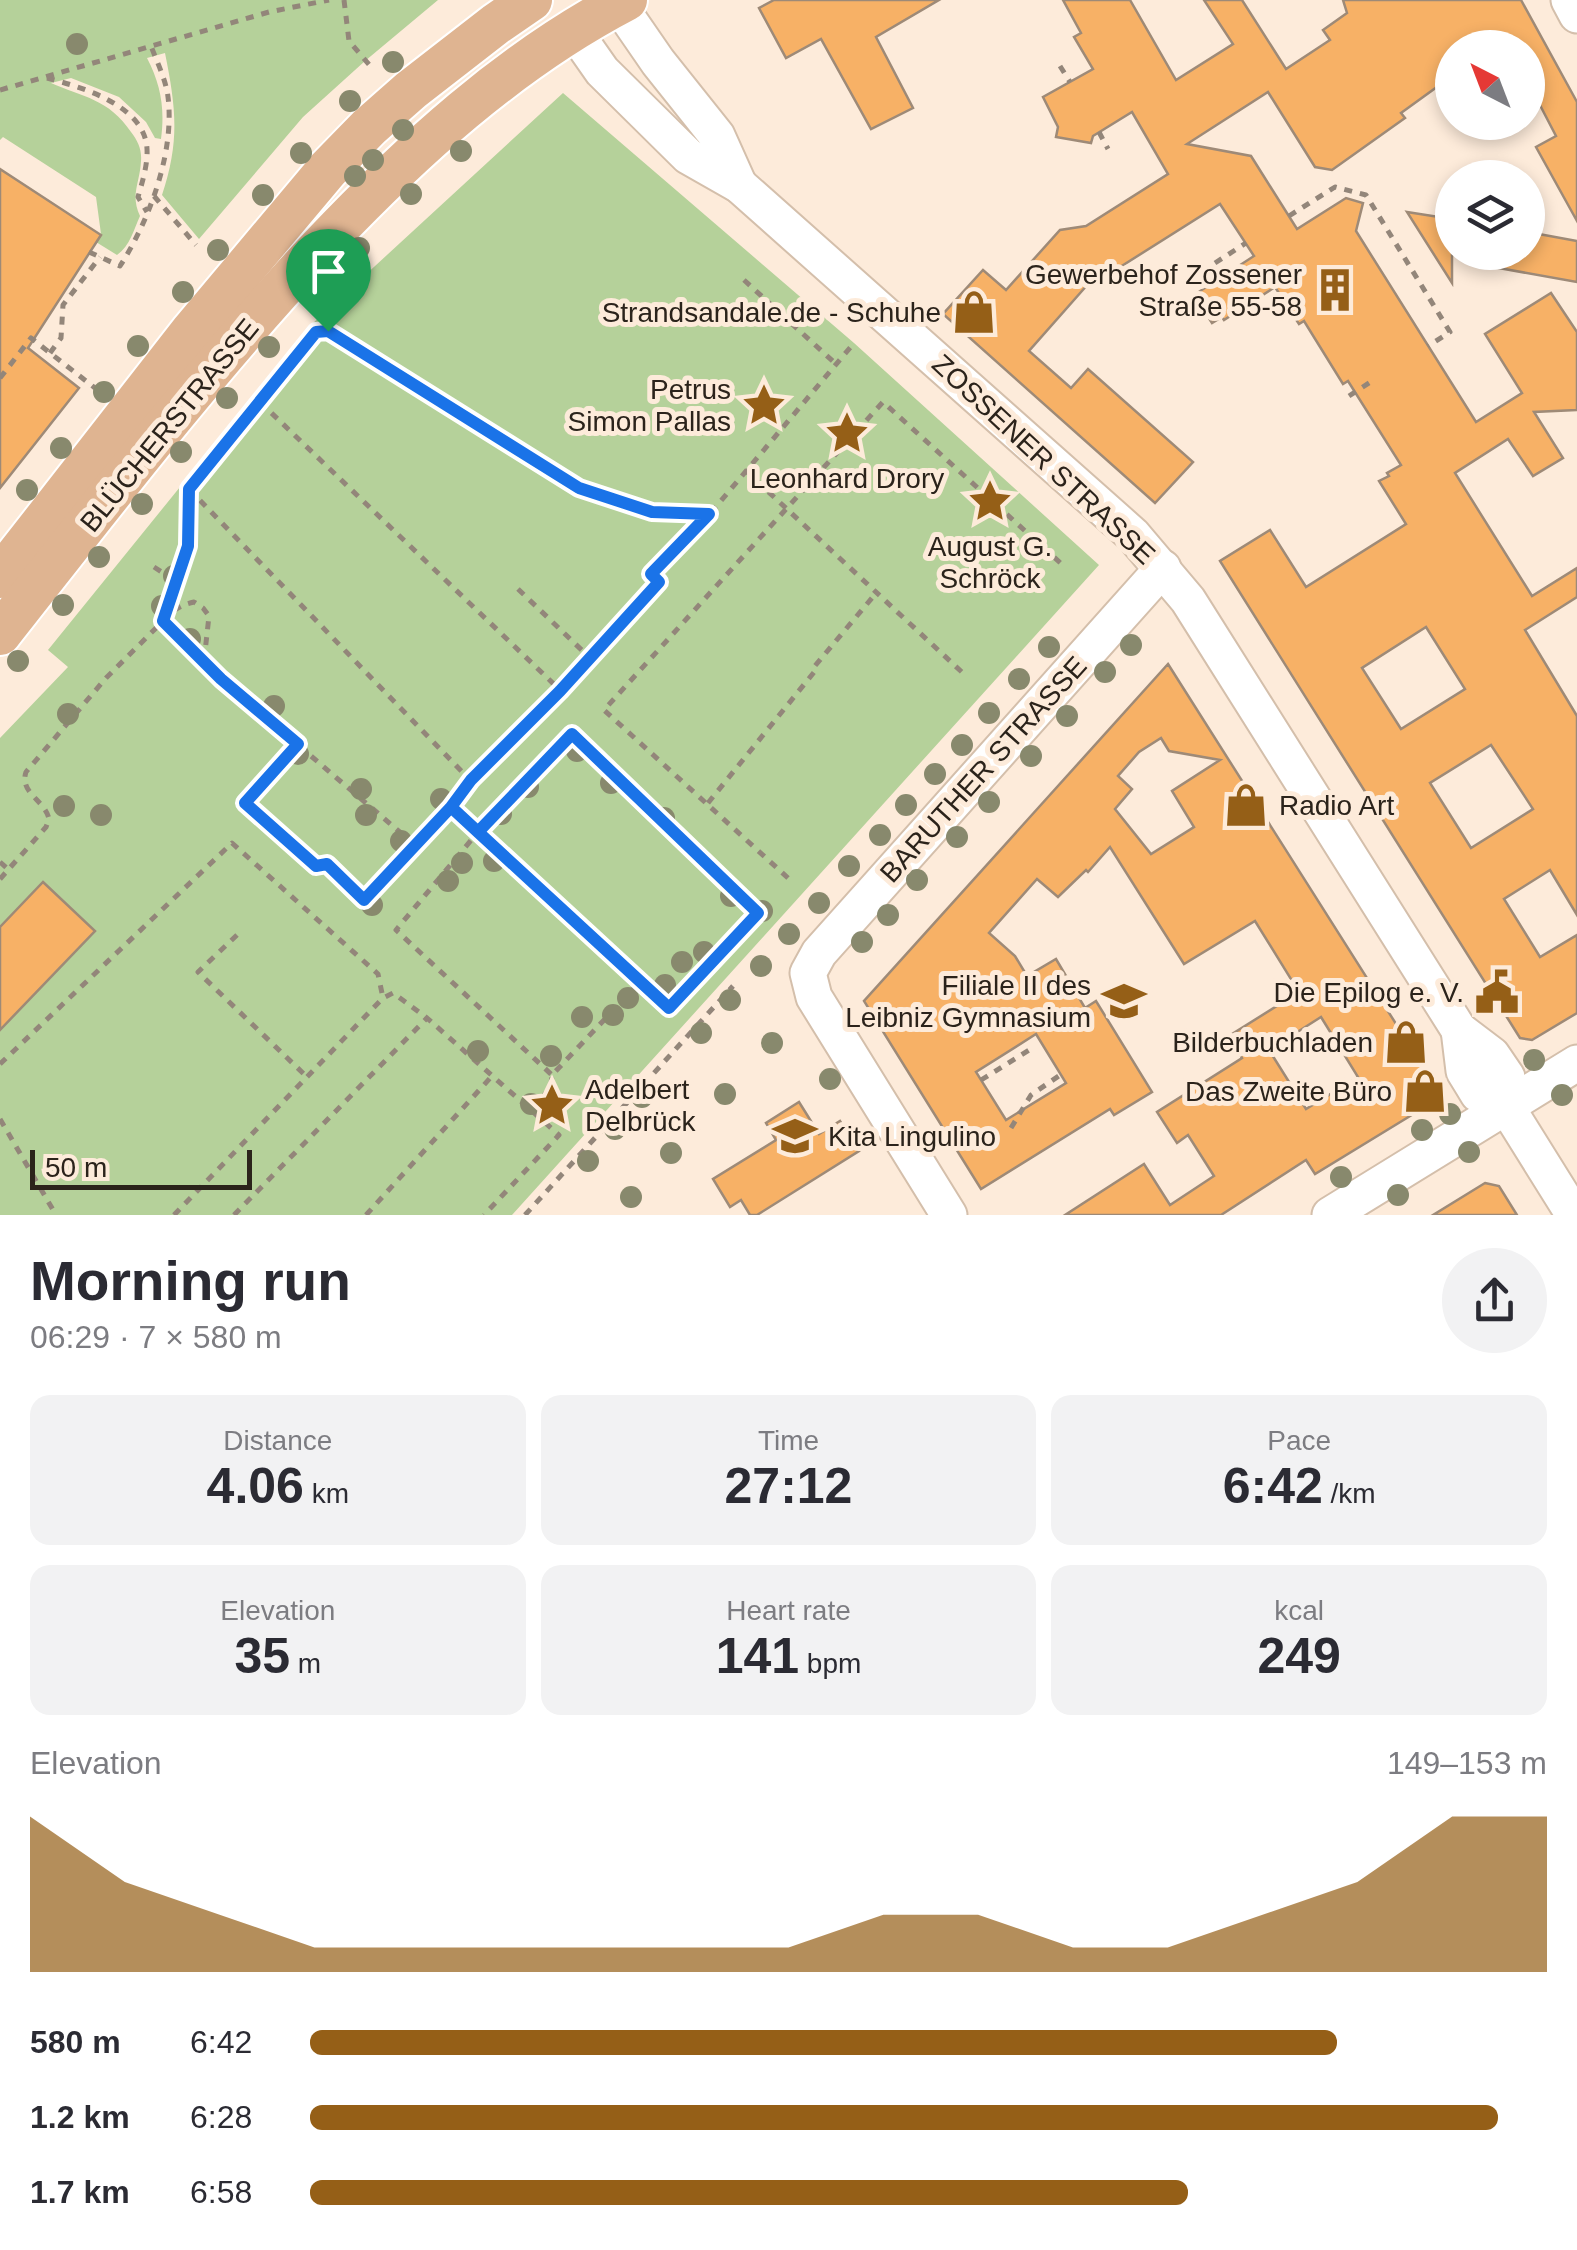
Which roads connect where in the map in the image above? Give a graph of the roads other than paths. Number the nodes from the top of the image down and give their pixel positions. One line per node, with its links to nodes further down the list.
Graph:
1 (531, 0): 6 (main road, BLÜCHERSTRASSE)
2 (1569, 0): 5 (street)
3 (620, 1): 4 (main road, BLÜCHERSTRASSE); 8 (street, ZOSSENER STRASSE)
4 (563, 15): 7 (main road, BLÜCHERSTRASSE); 8 (street, ZOSSENER STRASSE)
5 (1577, 15)
6 (446, 61): 7 (street); 10 (main road, BLÜCHERSTRASSE)
7 (475, 100): 11 (main road, BLÜCHERSTRASSE)
8 (739, 184): 9 (street, ZOSSENER STRASSE)
9 (1163, 568): 13 (street, ZOSSENER STRASSE); 14 (street, BARUTHER STRASSE)
10 (0, 577)
11 (0, 634)
12 (1577, 1063): 13 (street)
13 (1506, 1106): 15 (street); 16 (street, ZOSSENER STRASSE)
14 (948, 1215)
15 (1330, 1215)
16 (1574, 1215)

